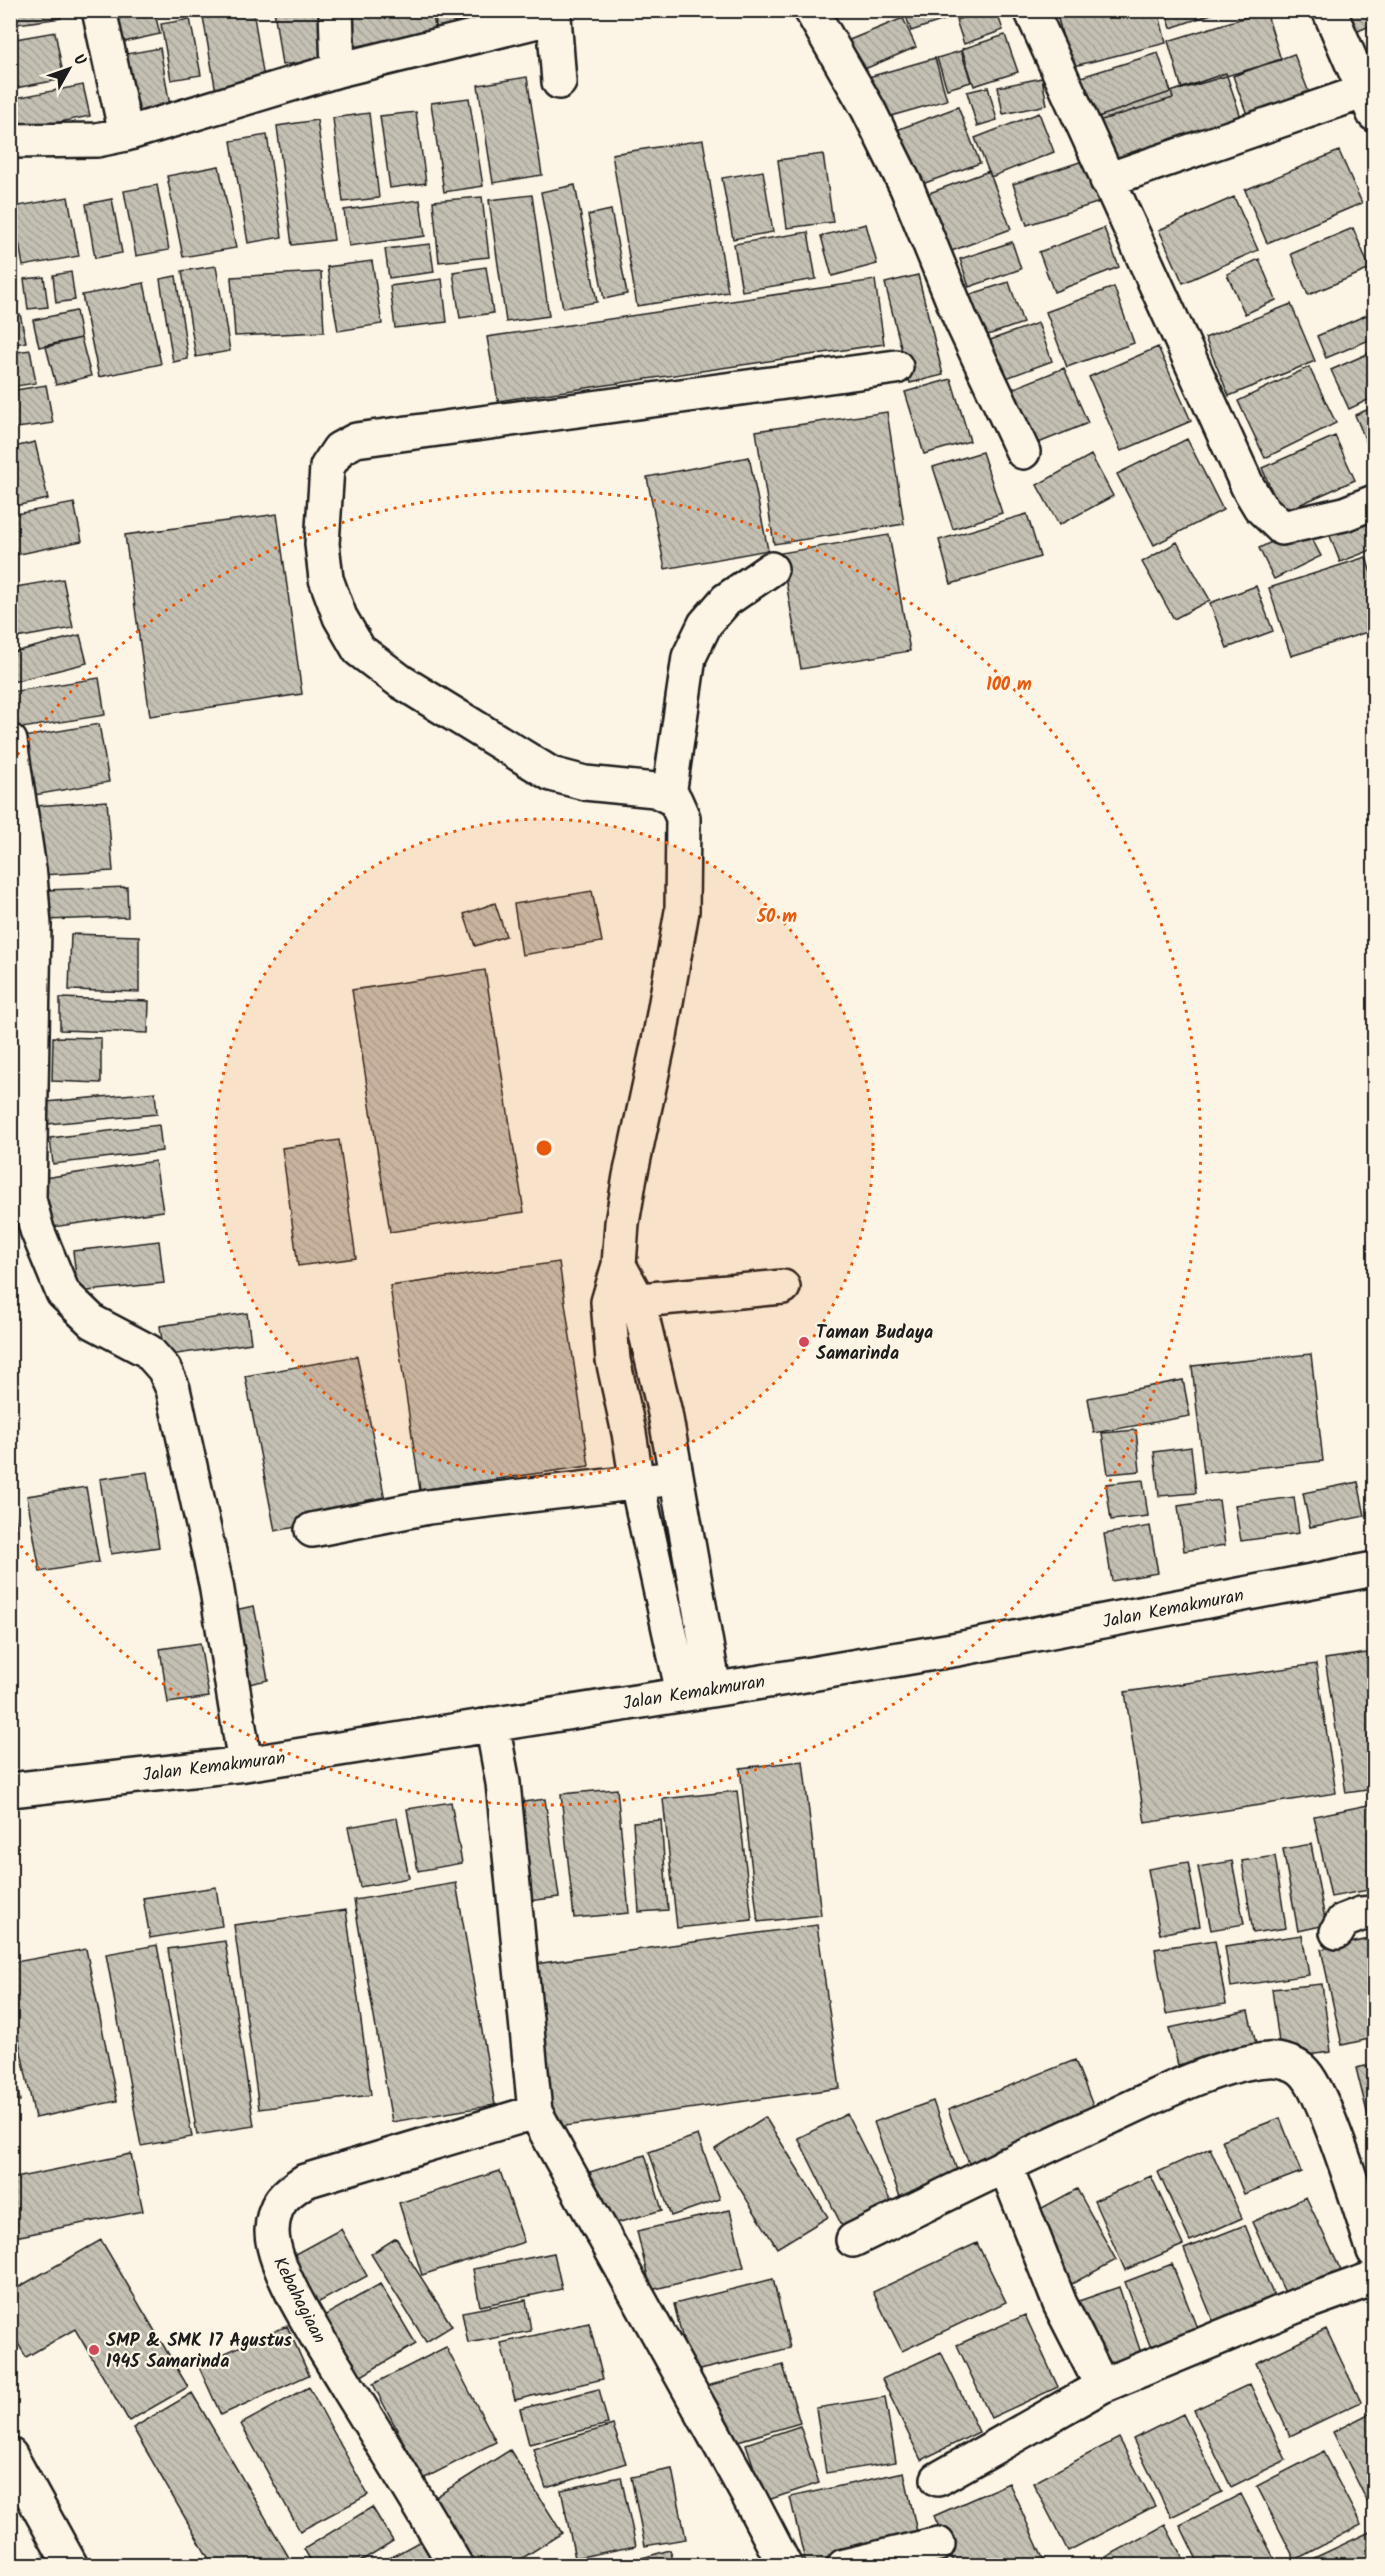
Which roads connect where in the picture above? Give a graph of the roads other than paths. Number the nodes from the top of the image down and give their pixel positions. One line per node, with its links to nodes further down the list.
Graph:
1 (99, 10): 10 (street)
2 (336, 10): 7 (street)
3 (811, 10): 14 (street)
4 (1030, 10): 12 (street)
5 (1329, 10): 9 (street)
6 (555, 14): 7 (street); 8 (street)
7 (338, 70): 10 (street)
8 (559, 82)
9 (1371, 98): 12 (street)
10 (126, 134): 11 (street)
11 (10, 141)
12 (1107, 180): 15 (street)
13 (896, 367): 18 (street)
14 (1023, 452)
15 (1374, 502)
16 (771, 569): 18 (street)
17 (11, 746): 27 (street)
18 (669, 795): 20 (street)
19 (783, 1287): 20 (street)
20 (623, 1301): 21 (street); 22 (street)
21 (677, 1477): 22 (street); 25 (street)
22 (637, 1483): 23 (street); 25 (street)
23 (312, 1530)
24 (1374, 1569): 25 (street, Jalan Kemakmuran)
25 (698, 1691): 26 (street, Jalan Kemakmuran)
26 (492, 1724): 27 (street, Jalan Kemakmuran); 31 (street)
27 (245, 1764): 28 (street, Jalan Kemakmuran)
28 (10, 1790)
29 (1374, 1913): 30 (street)
30 (1337, 1932)
31 (535, 2112): 41 (street, Kebahagiaan); 42 (street)
32 (1005, 2165): 33 (street); 34 (street); 36 (street)
33 (853, 2240)
34 (1374, 2251)
35 (1374, 2278): 36 (street)
36 (1102, 2386): 38 (street)
37 (10, 2456): 40 (street)
38 (938, 2479)
39 (938, 2544): 43 (street)
40 (71, 2565)
41 (456, 2565)
42 (785, 2565)
43 (844, 2565)

